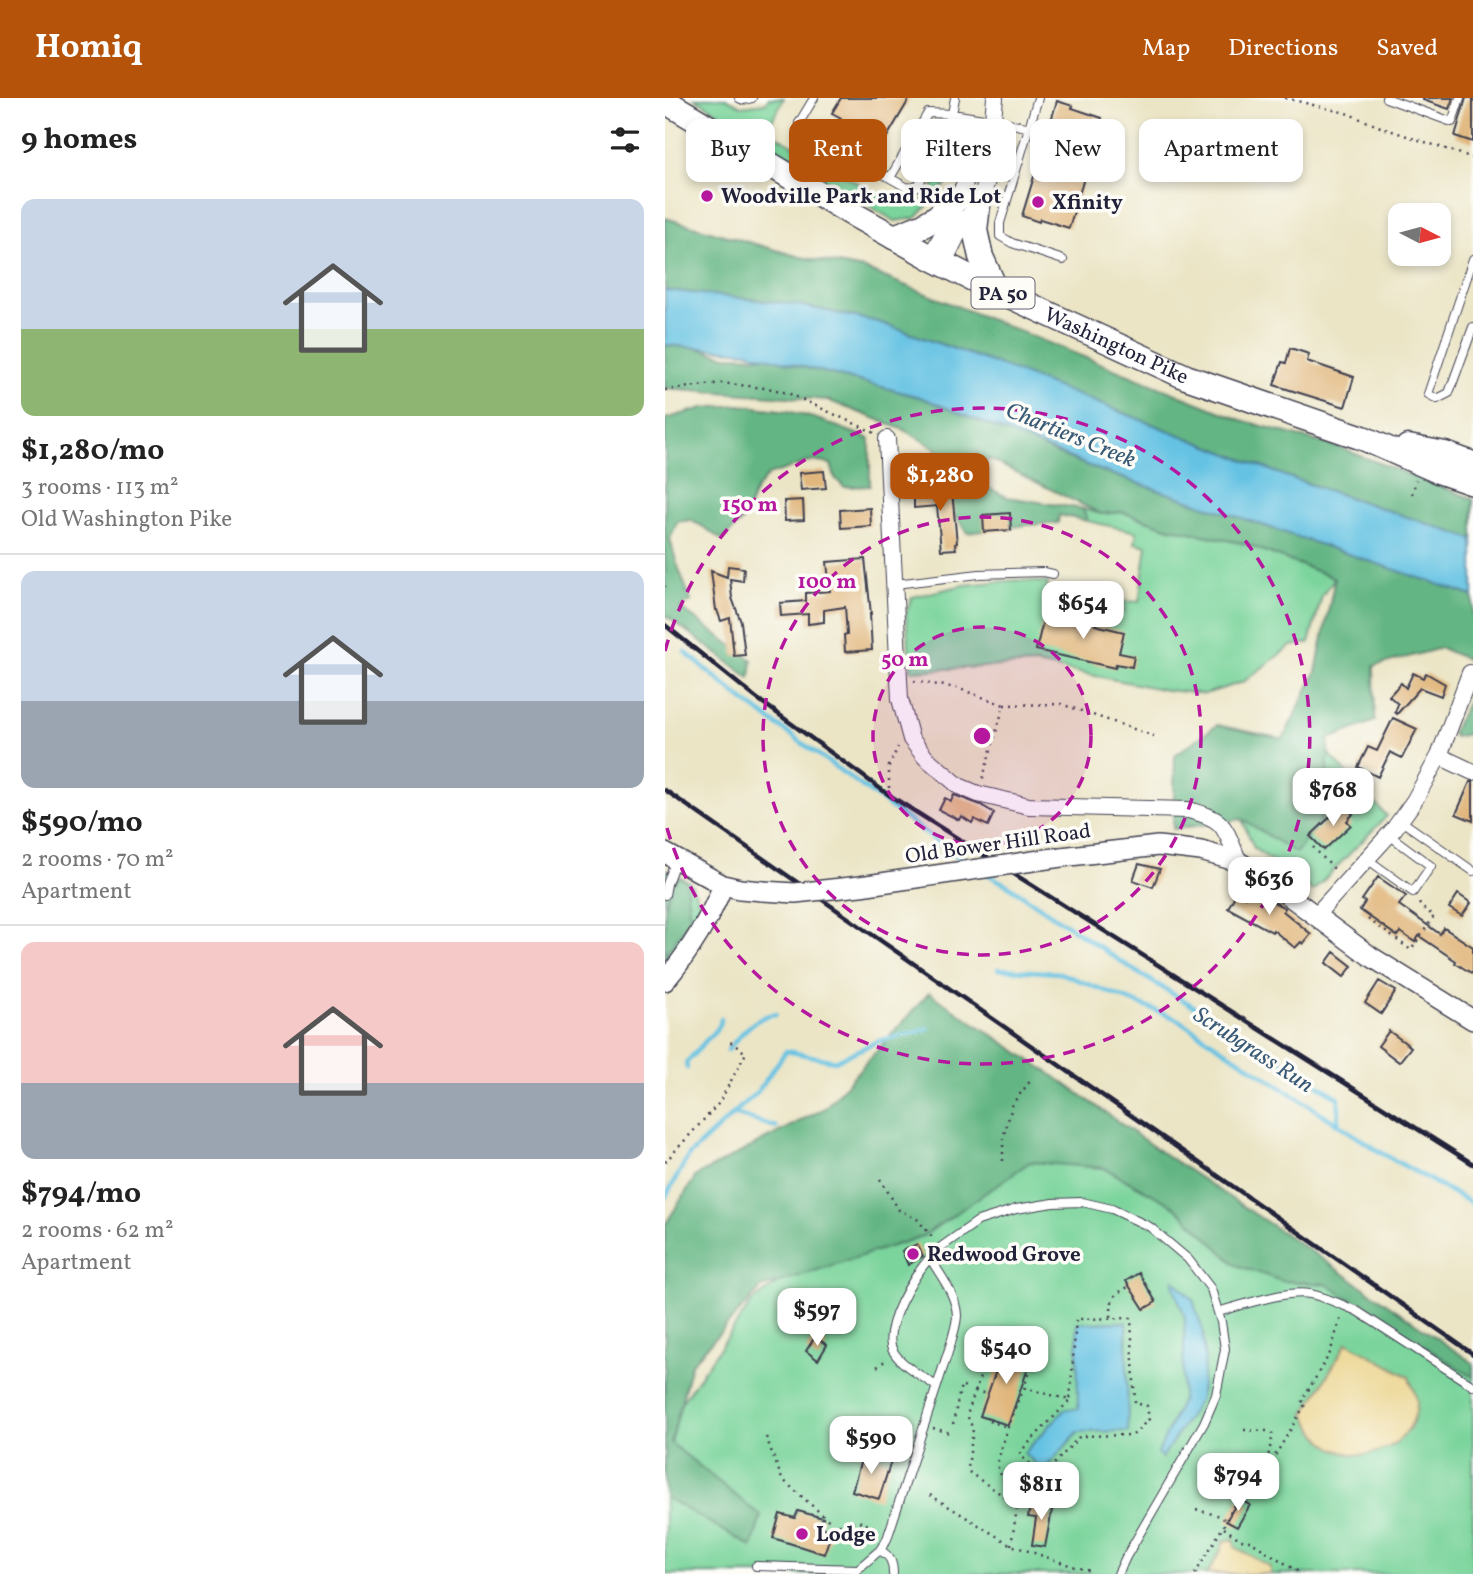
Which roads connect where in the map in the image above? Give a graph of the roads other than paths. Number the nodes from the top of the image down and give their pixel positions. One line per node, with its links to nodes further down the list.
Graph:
1 (739, 98): 2 (lane)
2 (751, 98)
3 (814, 98): 17 (lane)
4 (955, 98): 11 (lane)
5 (995, 98): 13 (street)
6 (1038, 98): 14 (lane)
7 (1386, 98): 10 (lane)
8 (1460, 98): 10 (lane)
9 (665, 101): 20 (main road, Washington Pike / PA 50)
10 (1401, 101)
11 (952, 114): 12 (lane); 17 (lane); 17 (lane)
12 (970, 119)
13 (993, 119)
14 (1032, 119)
15 (1016, 127): 16 (lane)
16 (1030, 128): 22 (lane)
17 (890, 178)
18 (972, 182): 19 (street)
19 (968, 202): 20 (main road); 23 (street); 24 (main road)
20 (894, 237): 23 (main road, Washington Pike / PA 50)
21 (1473, 259): 25 (lane)
22 (1063, 260)
23 (937, 261): 24 (main road, Washington Pike / PA 50)
24 (996, 290): 26 (main road, Washington Pike / PA 50)
25 (1473, 327)
26 (1363, 438): 28 (main road, Washington Pike / PA 50); 29 (main road, Washington Pike / PA 50)
27 (887, 439): 31 (street)
28 (1473, 464)
29 (1473, 483)
30 (1053, 574): 31 (lane)
31 (895, 584): 39 (street)
32 (1470, 673): 33 (street)
33 (1439, 756): 34 (street); 35 (street)
34 (1473, 772)
35 (1401, 820): 36 (street); 40 (lane)
36 (1389, 835): 38 (street); 38 (lane)
37 (671, 856): 41 (street, Old Bower Hill Road); 42 (lane)
38 (1366, 859): 43 (street)
39 (1239, 862): 41 (street, Old Bower Hill Road, bridge); 43 (street, Old Bower Hill Road)
40 (1473, 871)
41 (723, 885): 44 (street)
42 (665, 895)
43 (1316, 915): 45 (street, Old Bower Hill Road)
44 (665, 981)
45 (1473, 1020)
46 (930, 1258): 47 (lane); 48 (lane); 48 (lane)
47 (1218, 1312): 49 (lane); 54 (lane)
48 (936, 1386): 50 (lane)
49 (1473, 1386)
50 (880, 1550): 52 (lane); 53 (lane)
51 (756, 1566): 52 (lane)
52 (859, 1571)
53 (893, 1574)
54 (1118, 1574)

